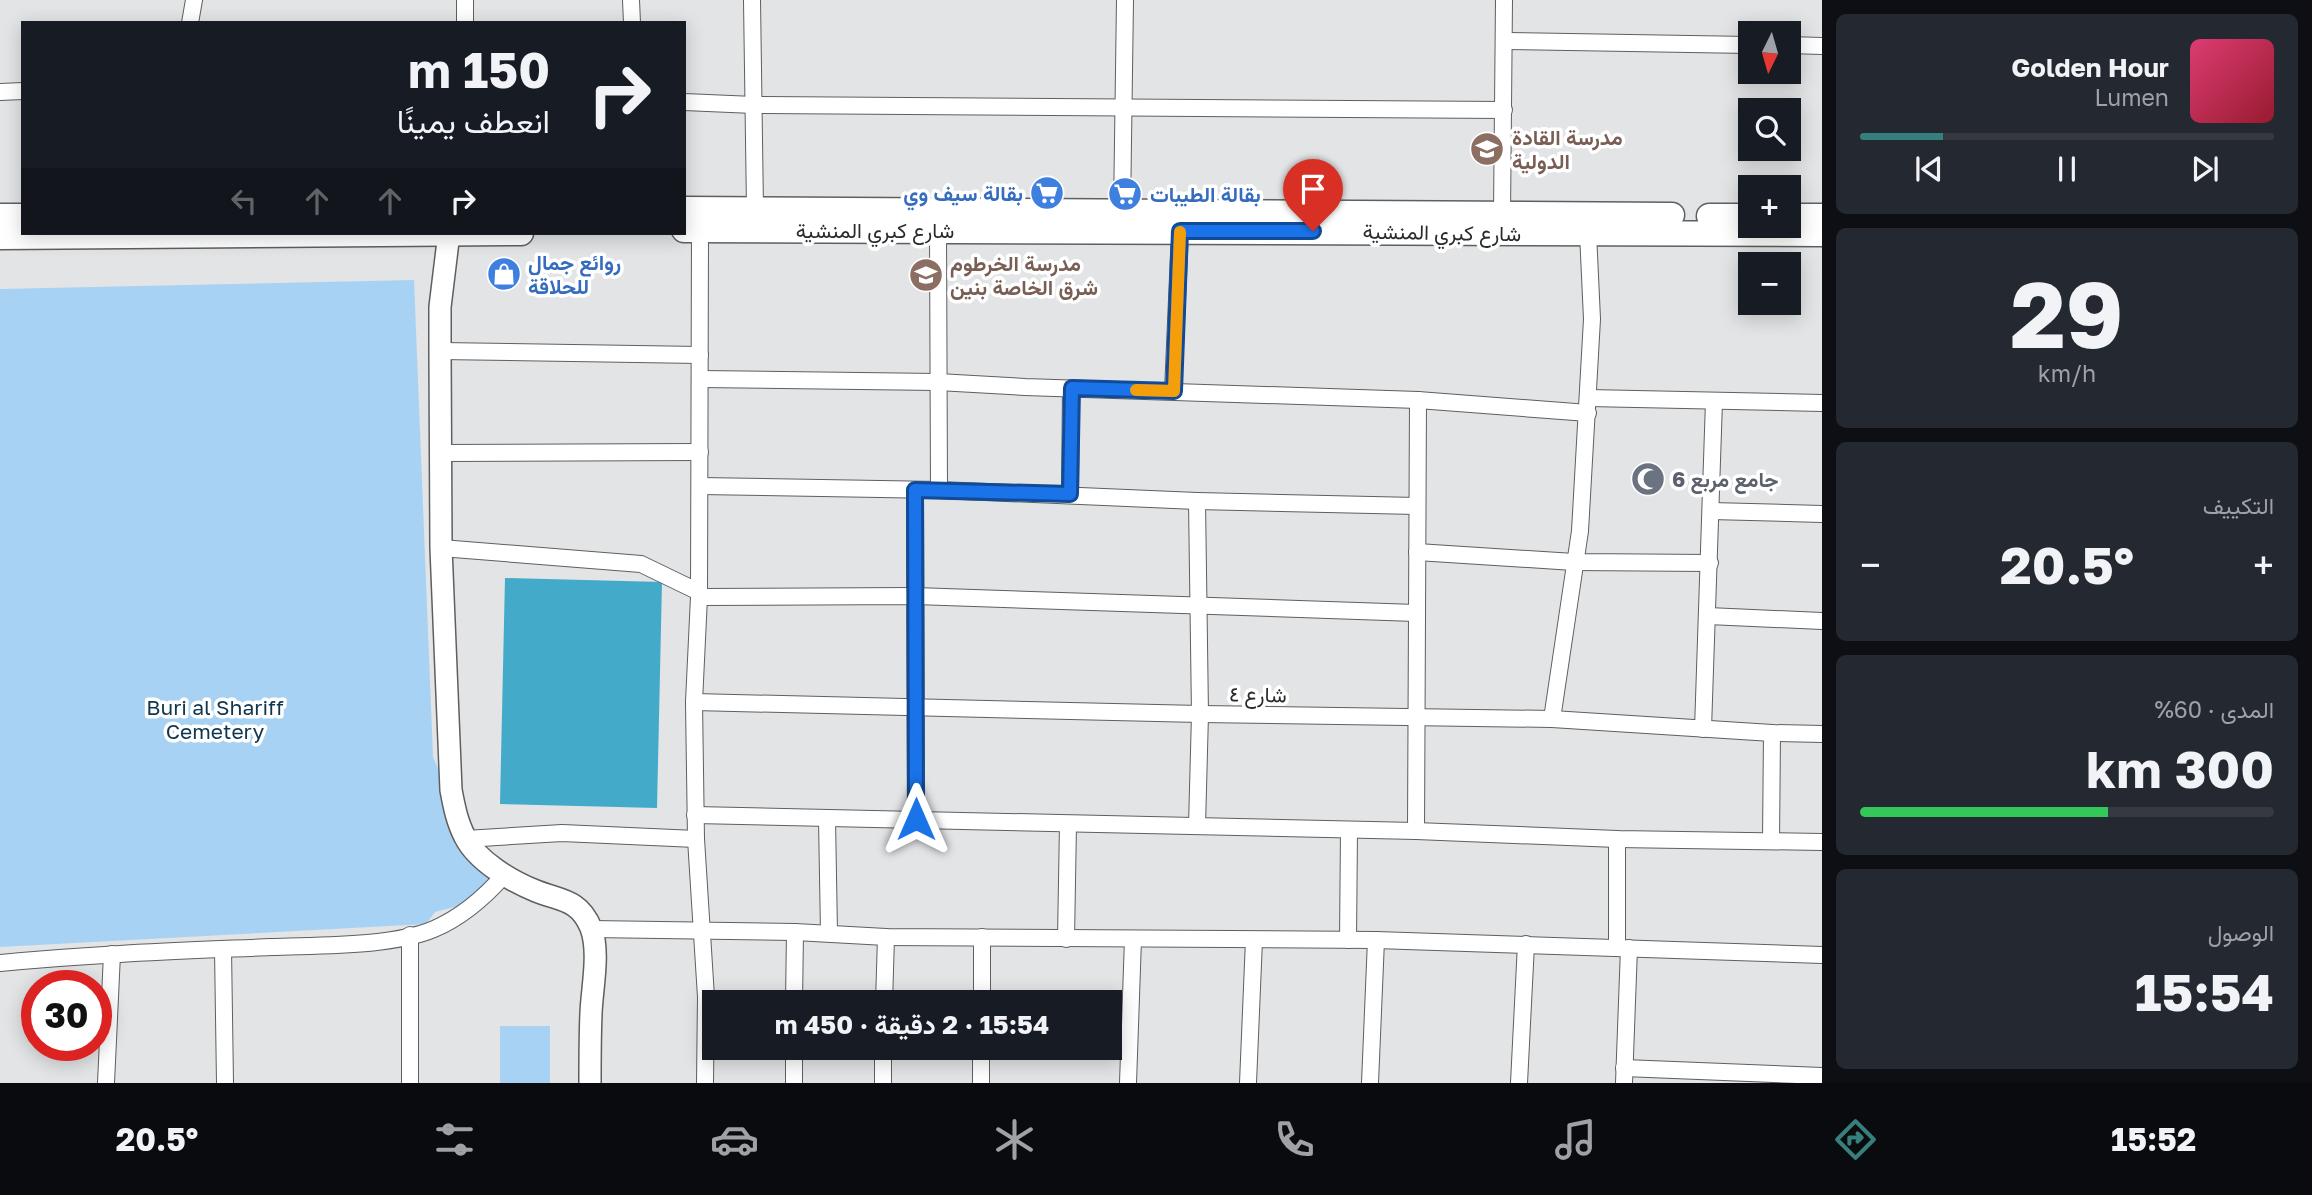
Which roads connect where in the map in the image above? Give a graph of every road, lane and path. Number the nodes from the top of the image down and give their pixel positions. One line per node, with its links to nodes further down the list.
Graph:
1 (194, 0): 7 (street)
2 (465, 0): 8 (street)
3 (631, 0): 9 (street)
4 (752, 0): 17 (street)
5 (1125, 0): 18 (street)
6 (1504, 0): 10 (street)
7 (190, 21)
8 (465, 21)
9 (632, 21)
10 (1504, 41): 11 (street); 19 (street)
11 (1738, 45)
12 (1801, 45): 13 (street)
13 (1822, 46)
14 (21, 91): 15 (street)
15 (0, 92)
16 (686, 102): 17 (street)
17 (754, 105): 18 (street); 21 (street)
18 (1123, 108): 19 (street); 22 (street)
19 (1504, 110): 23 (street)
20 (686, 209): 21 (main road, شارع كبري المنشية)
21 (755, 209): 22 (main road, شارع كبري المنشية)
22 (1122, 212): 23 (main road, شارع كبري المنشية)
23 (1502, 214): 26 (main road, شارع كبري المنشية)
24 (0, 216): 25 (main road)
25 (21, 216)
26 (1738, 216)
27 (1801, 216): 28 (main road)
28 (1822, 216)
29 (692, 230): 30 (main road, شارع كبري المنشية); 38 (street)
30 (938, 230): 31 (main road, شارع كبري المنشية); 40 (street)
31 (1180, 231): 32 (main road, شارع كبري المنشية); 42 (street)
32 (1588, 233): 33 (main road, شارع كبري المنشية); 46 (street)
33 (1822, 234)
34 (228, 235): 36 (main road)
35 (457, 235): 37 (main road)
36 (0, 237)
37 (440, 351): 38 (street); 47 (main road)
38 (700, 355): 39 (street)
39 (701, 379): 40 (street); 48 (street)
40 (938, 382): 41 (street); 51 (street)
41 (1072, 388): 42 (street); 52 (street)
42 (1174, 391): 43 (street)
43 (1418, 400): 46 (street); 54 (street)
44 (1714, 401): 45 (street); 46 (street); 55 (street)
45 (1822, 403)
46 (1588, 405): 59 (street)
47 (442, 453): 48 (street); 57 (main road)
48 (700, 453): 49 (street)
49 (700, 486): 50 (street); 61 (street)
50 (915, 490): 51 (street); 62 (street)
51 (939, 490): 52 (street)
52 (1070, 494): 53 (street)
53 (1197, 500): 54 (street); 63 (street)
54 (1417, 506): 58 (street)
55 (1711, 511): 56 (street); 60 (street)
56 (1822, 514)
57 (442, 548): 61 (street); 82 (main road)
58 (1418, 552): 59 (street); 64 (street)
59 (1574, 562): 60 (street); 71 (street)
60 (1710, 563): 65 (street)
61 (699, 594): 62 (street); 67 (street)
62 (915, 596): 63 (street); 68 (street)
63 (1197, 605): 64 (street); 69 (street)
64 (1416, 613): 70 (street)
65 (1708, 616): 66 (street); 72 (street)
66 (1822, 621)
67 (694, 702): 68 (street, شارع ٤); 75 (street)
68 (915, 708): 69 (street, شارع ٤); 77 (street)
69 (1200, 714): 70 (street, شارع ٤); 79 (street)
70 (1417, 718): 71 (street, شارع ٤); 81 (street)
71 (1552, 719): 72 (street, شارع ٤)
72 (1703, 729): 73 (street, شارع ٤)
73 (1772, 733): 74 (street, شارع ٤); 85 (street)
74 (1822, 734)
75 (695, 815): 76 (street); 83 (street)
76 (827, 819): 77 (street); 92 (street)
77 (916, 819): 78 (street)
78 (1068, 824): 79 (street); 96 (street)
79 (1197, 826): 80 (street)
80 (1349, 831): 81 (street); 99 (street)
81 (1416, 831): 84 (street)
82 (466, 839): 83 (street); 87 (main road)
83 (696, 839): 90 (street)
84 (1617, 839): 85 (street); 102 (street)
85 (1771, 841): 86 (street)
86 (1822, 842)
87 (505, 874): 88 (main road); 93 (street)
88 (536, 891): 89 (main road); 110 (main road)
89 (591, 929): 90 (street); 110 (main road)
90 (702, 930): 91 (street); 121 (street)
91 (795, 932): 92 (street); 107 (street)
92 (829, 933): 94 (street)
93 (410, 935): 103 (street); 119 (street)
94 (886, 937): 95 (street); 108 (street)
95 (982, 937): 96 (street); 109 (street)
96 (1066, 939): 97 (street)
97 (1133, 939): 98 (street); 125 (street)
98 (1254, 940): 99 (street); 126 (street)
99 (1348, 940): 100 (street)
100 (1376, 940): 101 (street); 127 (street)
101 (1526, 944): 102 (street); 128 (street)
102 (1623, 948): 105 (street); 114 (street)
103 (223, 949): 104 (street); 118 (street)
104 (112, 954): 106 (street); 117 (street)
105 (1822, 955)
106 (0, 963)
107 (794, 990)
108 (884, 990)
109 (982, 990)
110 (591, 1009): 120 (main road)
111 (794, 1060): 122 (street)
112 (883, 1060): 123 (street)
113 (981, 1060): 124 (street)
114 (1624, 1076): 116 (street)
115 (1822, 1076): 116 (street)
116 (1745, 1078)
117 (106, 1083)
118 (225, 1083)
119 (410, 1083)
120 (590, 1083)
121 (705, 1083)
122 (794, 1083)
123 (883, 1083)
124 (981, 1083)
125 (1128, 1083)
126 (1248, 1083)
127 (1370, 1083)
128 (1519, 1083)

